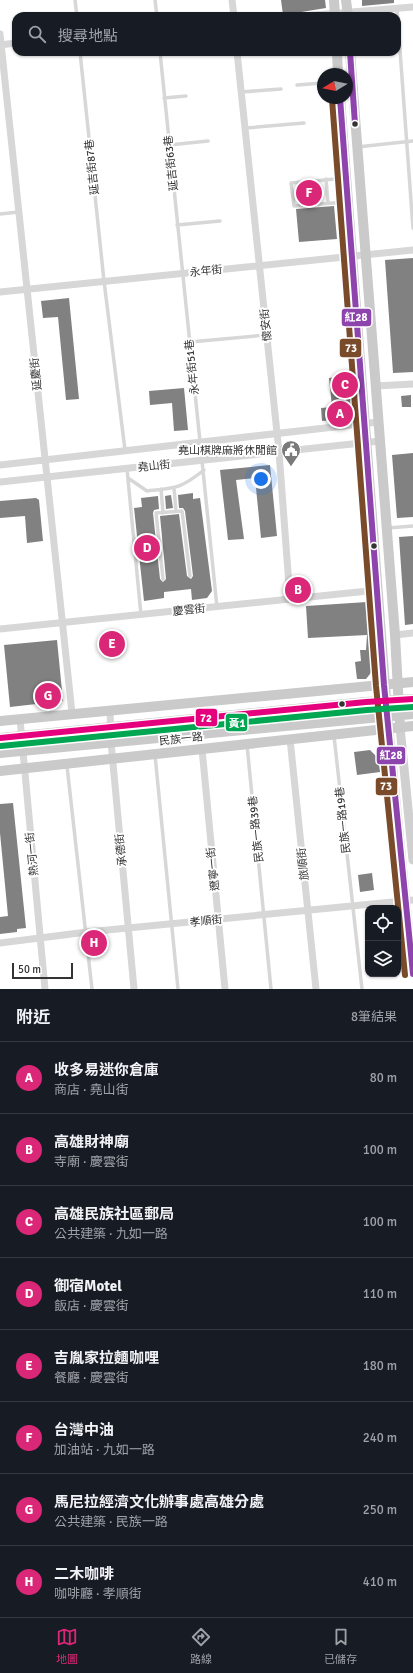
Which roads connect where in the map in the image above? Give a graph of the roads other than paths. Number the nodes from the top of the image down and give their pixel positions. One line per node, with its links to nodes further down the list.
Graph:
1 (75, 0): 8 (lane)
2 (155, 0): 9 (lane)
3 (232, 0): 10 (street)
4 (334, 0): 11 (main road)
5 (346, 0): 12 (main road)
6 (413, 7): 7 (street)
7 (397, 9): 13 (street); 14 (lane)
8 (76, 12)
9 (156, 12)
10 (234, 12)
11 (335, 12)
12 (347, 12)
13 (367, 12)
14 (397, 12)
15 (0, 34): 17 (street, 延慶街)
16 (12, 44): 17 (street)
17 (1, 45): 29 (street, 延慶街)
18 (80, 56): 54 (lane, 延吉街87巷)
19 (160, 56): 31 (lane, 延吉街63巷)
20 (237, 56): 28 (street, 懷安街)
21 (337, 56): 24 (main road)
22 (350, 56): 39 (main road)
23 (400, 56): 36 (lane)
24 (338, 68)
25 (317, 83): 26 (lane)
26 (297, 85)
27 (281, 88): 28 (lane)
28 (241, 92): 34 (street, 懷安街)
29 (3, 94): 44 (street, 延慶街)
30 (186, 96): 31 (lane)
31 (164, 98): 38 (lane, 延吉街63巷)
32 (340, 104): 40 (main road)
33 (304, 123): 34 (lane)
34 (244, 128): 52 (street, 懷安街)
35 (208, 142): 38 (lane)
36 (406, 142): 37 (lane); 39 (lane); 48 (lane)
37 (413, 142)
38 (169, 145): 47 (lane, 延吉街63巷)
39 (356, 147): 50 (main road)
40 (346, 178): 41 (lane); 42 (main road)
41 (326, 179): 43 (lane); 43 (lane)
42 (348, 202): 43 (lane); 51 (main road)
43 (328, 203)
44 (19, 212): 45 (lane); 55 (street, 延慶街)
45 (0, 214)
46 (220, 221): 47 (lane)
47 (177, 225): 53 (lane, 延吉街63巷)
48 (413, 228)
49 (413, 250): 50 (street, 永年街)
50 (365, 254): 51 (street, 永年街); 60 (main road)
51 (353, 256): 52 (street, 永年街); 62 (main road)
52 (260, 266): 53 (street, 永年街); 57 (street, 懷安街)
53 (182, 274): 54 (street, 永年街); 58 (lane, 永年街51巷)
54 (104, 281): 55 (street, 永年街); 67 (lane, 延吉街87巷)
55 (27, 290): 56 (street, 永年街); 69 (street, 延慶街)
56 (0, 292)
57 (267, 335): 58 (lane); 63 (street, 懷安街)
58 (190, 342): 65 (lane, 永年街51巷)
59 (413, 384): 60 (street)
60 (375, 386): 61 (main road)
61 (378, 422): 62 (street, 堯山街); 64 (main road)
62 (366, 424): 63 (street, 堯山街); 66 (main road)
63 (277, 434): 65 (street, 堯山街); 68 (street, 懷安街)
64 (380, 441): 66 (street, 堯山街); 82 (main road)
65 (200, 442): 67 (street, 堯山街); 70 (lane, 永年街51巷)
66 (367, 442): 68 (street, 堯山街); 85 (main road)
67 (125, 450): 69 (street, 堯山街)
68 (279, 452): 70 (street, 堯山街); 86 (street, 懷安街)
69 (45, 460): 71 (street, 堯山街); 74 (street, 延慶街)
70 (202, 460): 72 (street, 堯山街); 73 (lane, 永年街51巷)
71 (0, 465)
72 (127, 468): 74 (street, 堯山街); 75 (lane)
73 (204, 470): 77 (lane); 87 (lane, 永年街51巷)
74 (47, 477): 76 (street, 堯山街); 89 (street, 延慶街)
75 (128, 478): 78 (lane); 88 (lane)
76 (0, 482)
77 (174, 488): 78 (lane); 79 (lane)
78 (161, 489): 80 (lane)
79 (176, 511): 80 (lane); 83 (lane)
80 (163, 513): 84 (lane)
81 (413, 526): 82 (lane)
82 (386, 528): 92 (main road)
83 (190, 576)
84 (163, 579)
85 (378, 590): 86 (street, 慶雲街); 95 (main road)
86 (290, 599): 87 (street, 慶雲街)
87 (217, 607): 88 (street, 慶雲街)
88 (141, 615): 89 (street, 慶雲街)
89 (62, 623): 90 (street, 慶雲街); 101 (street, 延慶街)
90 (0, 629)
91 (413, 633): 92 (street)
92 (395, 635): 94 (main road)
93 (413, 682): 94 (main road)
94 (398, 684): 95 (main road); 99 (main road)
95 (384, 685): 98 (main road); 100 (main road)
96 (413, 696): 99 (main road)
97 (413, 699): 99 (main road)
98 (386, 700): 99 (main road, 民族一路); 104 (street); 108 (main road, 民族一路)
99 (398, 700): 103 (main road)
100 (110, 710): 101 (main road); 108 (street, 承德街)
101 (72, 713): 105 (main road)
102 (413, 714): 103 (main road, 民族一路)
103 (399, 715): 104 (main road, 民族一路); 109 (main road)
104 (387, 716): 110 (street); 115 (main road, 民族一路)
105 (20, 719): 106 (main road); 112 (street, 熱河一街)
106 (0, 721)
107 (413, 726): 109 (main road, 民族一路)
108 (110, 727): 112 (main road, 民族一路); 115 (street, 承德街)
109 (400, 727): 110 (main road, 民族一路); 125 (street)
110 (388, 728): 111 (main road, 民族一路); 127 (street)
111 (333, 734): 114 (main road, 民族一路); 128 (lane, 民族一路19巷)
112 (21, 736): 113 (main road, 民族一路); 118 (street, 熱河一街)
113 (0, 738)
114 (290, 739): 116 (main road, 民族一路); 129 (street, 旅順街)
115 (111, 742): 118 (main road, 民族一路); 121 (street, 承德街)
116 (247, 744): 117 (main road, 民族一路); 130 (lane, 民族一路39巷)
117 (202, 749): 120 (main road, 民族一路); 131 (street, 遼寧一街)
118 (22, 750): 119 (main road, 民族一路); 123 (street, 熱河一街)
119 (0, 753)
120 (155, 754): 121 (main road, 民族一路); 132 (lane)
121 (112, 758): 122 (main road, 民族一路); 133 (street, 承德街)
122 (67, 764): 123 (main road, 民族一路); 134 (lane)
123 (24, 769): 124 (main road, 民族一路); 135 (street, 熱河一街)
124 (0, 771)
125 (411, 819): 126 (street)
126 (413, 860)
127 (409, 900): 128 (street, 孝順街); 137 (street)
128 (353, 906): 129 (street, 孝順街); 145 (lane, 民族一路19巷)
129 (308, 910): 130 (street, 孝順街); 144 (street, 旅順街)
130 (264, 915): 131 (street, 孝順街); 143 (lane, 民族一路39巷)
131 (218, 919): 132 (street, 孝順街); 142 (street, 遼寧一街)
132 (172, 924): 133 (street, 孝順街); 141 (lane)
133 (129, 928): 134 (street, 孝順街); 140 (street, 承德街)
134 (87, 932): 135 (street, 孝順街); 139 (lane)
135 (40, 939): 136 (street, 孝順街); 138 (street, 熱河一街)
136 (0, 943)
137 (413, 974)
138 (45, 989)
139 (92, 989)
140 (134, 989)
141 (178, 989)
142 (225, 989)
143 (271, 989)
144 (316, 989)
145 (362, 989)

